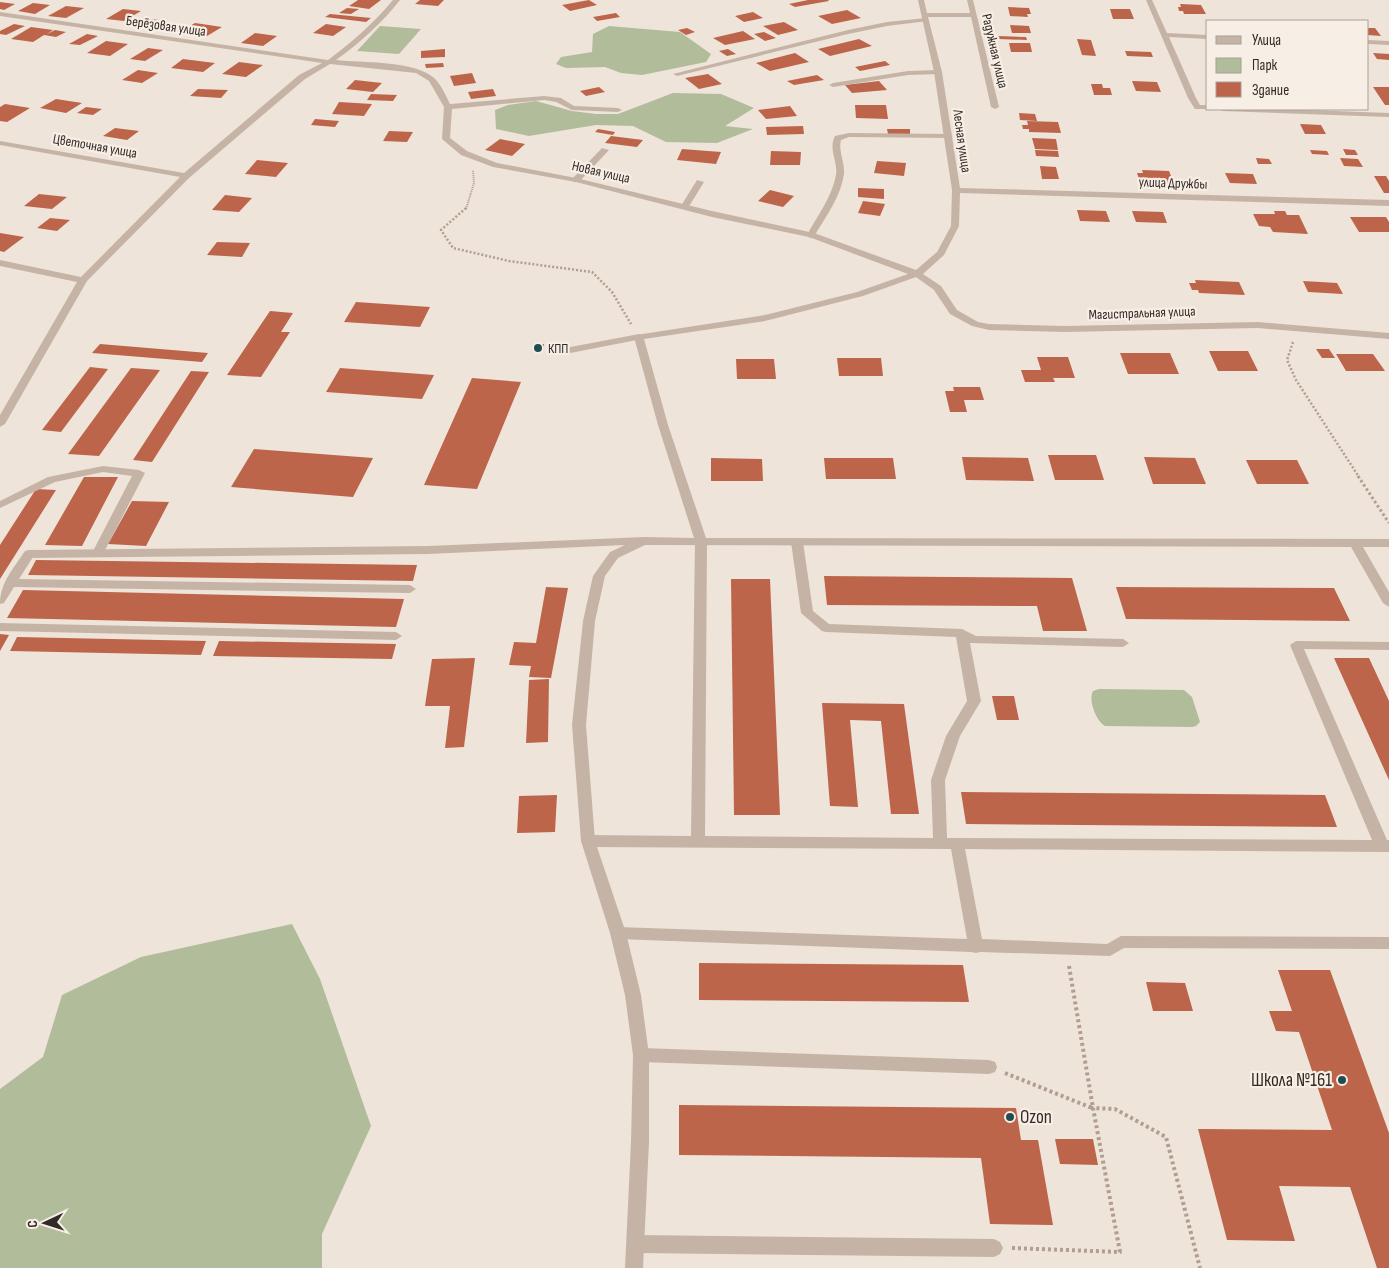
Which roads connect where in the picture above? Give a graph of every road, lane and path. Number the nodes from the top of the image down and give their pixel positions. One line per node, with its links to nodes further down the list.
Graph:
1 (397, 0): 12 (street)
2 (921, 0): 7 (street, Лесная улица)
3 (970, 0): 6 (street, Радужная улица)
4 (1149, 0): 8 (street)
5 (0, 14): 12 (street, Берёзовая улица)
6 (973, 15): 7 (street); 17 (street, Радужная улица)
7 (925, 18): 13 (street, Лесная улица); 14 (street)
8 (1164, 35): 9 (street); 18 (street)
9 (1206, 36)
10 (1369, 42): 11 (street)
11 (1389, 43)
12 (329, 62): 16 (street); 26 (street)
13 (938, 72): 15 (street); 22 (street, Лесная улица)
14 (677, 74)
15 (834, 85)
16 (448, 107): 19 (street); 25 (street, Новая улица)
17 (995, 107)
18 (1206, 108)
19 (618, 110)
20 (1250, 110): 21 (street)
21 (1389, 115)
22 (949, 136): 29 (street, Лесная улица); 32 (street)
23 (0, 143): 26 (street, Цветочная улица)
24 (604, 150): 27 (street)
25 (472, 157): 27 (street, Новая улица); 38 (path)
26 (186, 176): 35 (street)
27 (576, 180): 31 (street, Новая улица)
28 (700, 182): 31 (street)
29 (956, 190): 30 (street, улица Дружбы); 34 (street, Лесная улица)
30 (1389, 203)
31 (685, 206): 32 (street, Новая улица)
32 (811, 235): 34 (street, Новая улица)
33 (0, 262): 35 (street)
34 (917, 274): 36 (street, Магистральная улица); 38 (street)
35 (83, 280): 40 (street)
36 (1292, 327): 37 (street, Магистральная улица); 42 (path)
37 (1389, 336)
38 (639, 337): 39 (street); 44 (street)
39 (560, 352)
40 (0, 424)
41 (0, 505): 48 (street)
42 (1389, 523)
43 (645, 541): 44 (street); 48 (street); 58 (street)
44 (701, 541): 45 (street); 59 (street)
45 (797, 542): 47 (street); 54 (street)
46 (1389, 543): 47 (street)
47 (1355, 544): 52 (street)
48 (98, 553): 49 (street)
49 (10, 583): 50 (street); 51 (street)
50 (410, 589)
51 (0, 600)
52 (1389, 603)
53 (0, 627): 55 (street)
54 (962, 633): 56 (street); 60 (street)
55 (396, 636)
56 (1122, 642)
57 (1389, 646): 62 (street)
58 (588, 841): 59 (street); 63 (street)
59 (698, 841): 60 (street)
60 (940, 843): 61 (street)
61 (957, 843): 62 (street); 65 (street)
62 (1385, 846)
63 (618, 933): 65 (street); 67 (street)
64 (1389, 943): 66 (street)
65 (976, 947): 66 (street)
66 (1066, 949): 69 (path)
67 (641, 1055): 68 (street); 70 (street)
68 (989, 1067): 69 (path)
69 (1093, 1108): 71 (path); 73 (path)
70 (636, 1244): 71 (street); 72 (street)
71 (994, 1248)
72 (634, 1268)
73 (1200, 1268)

